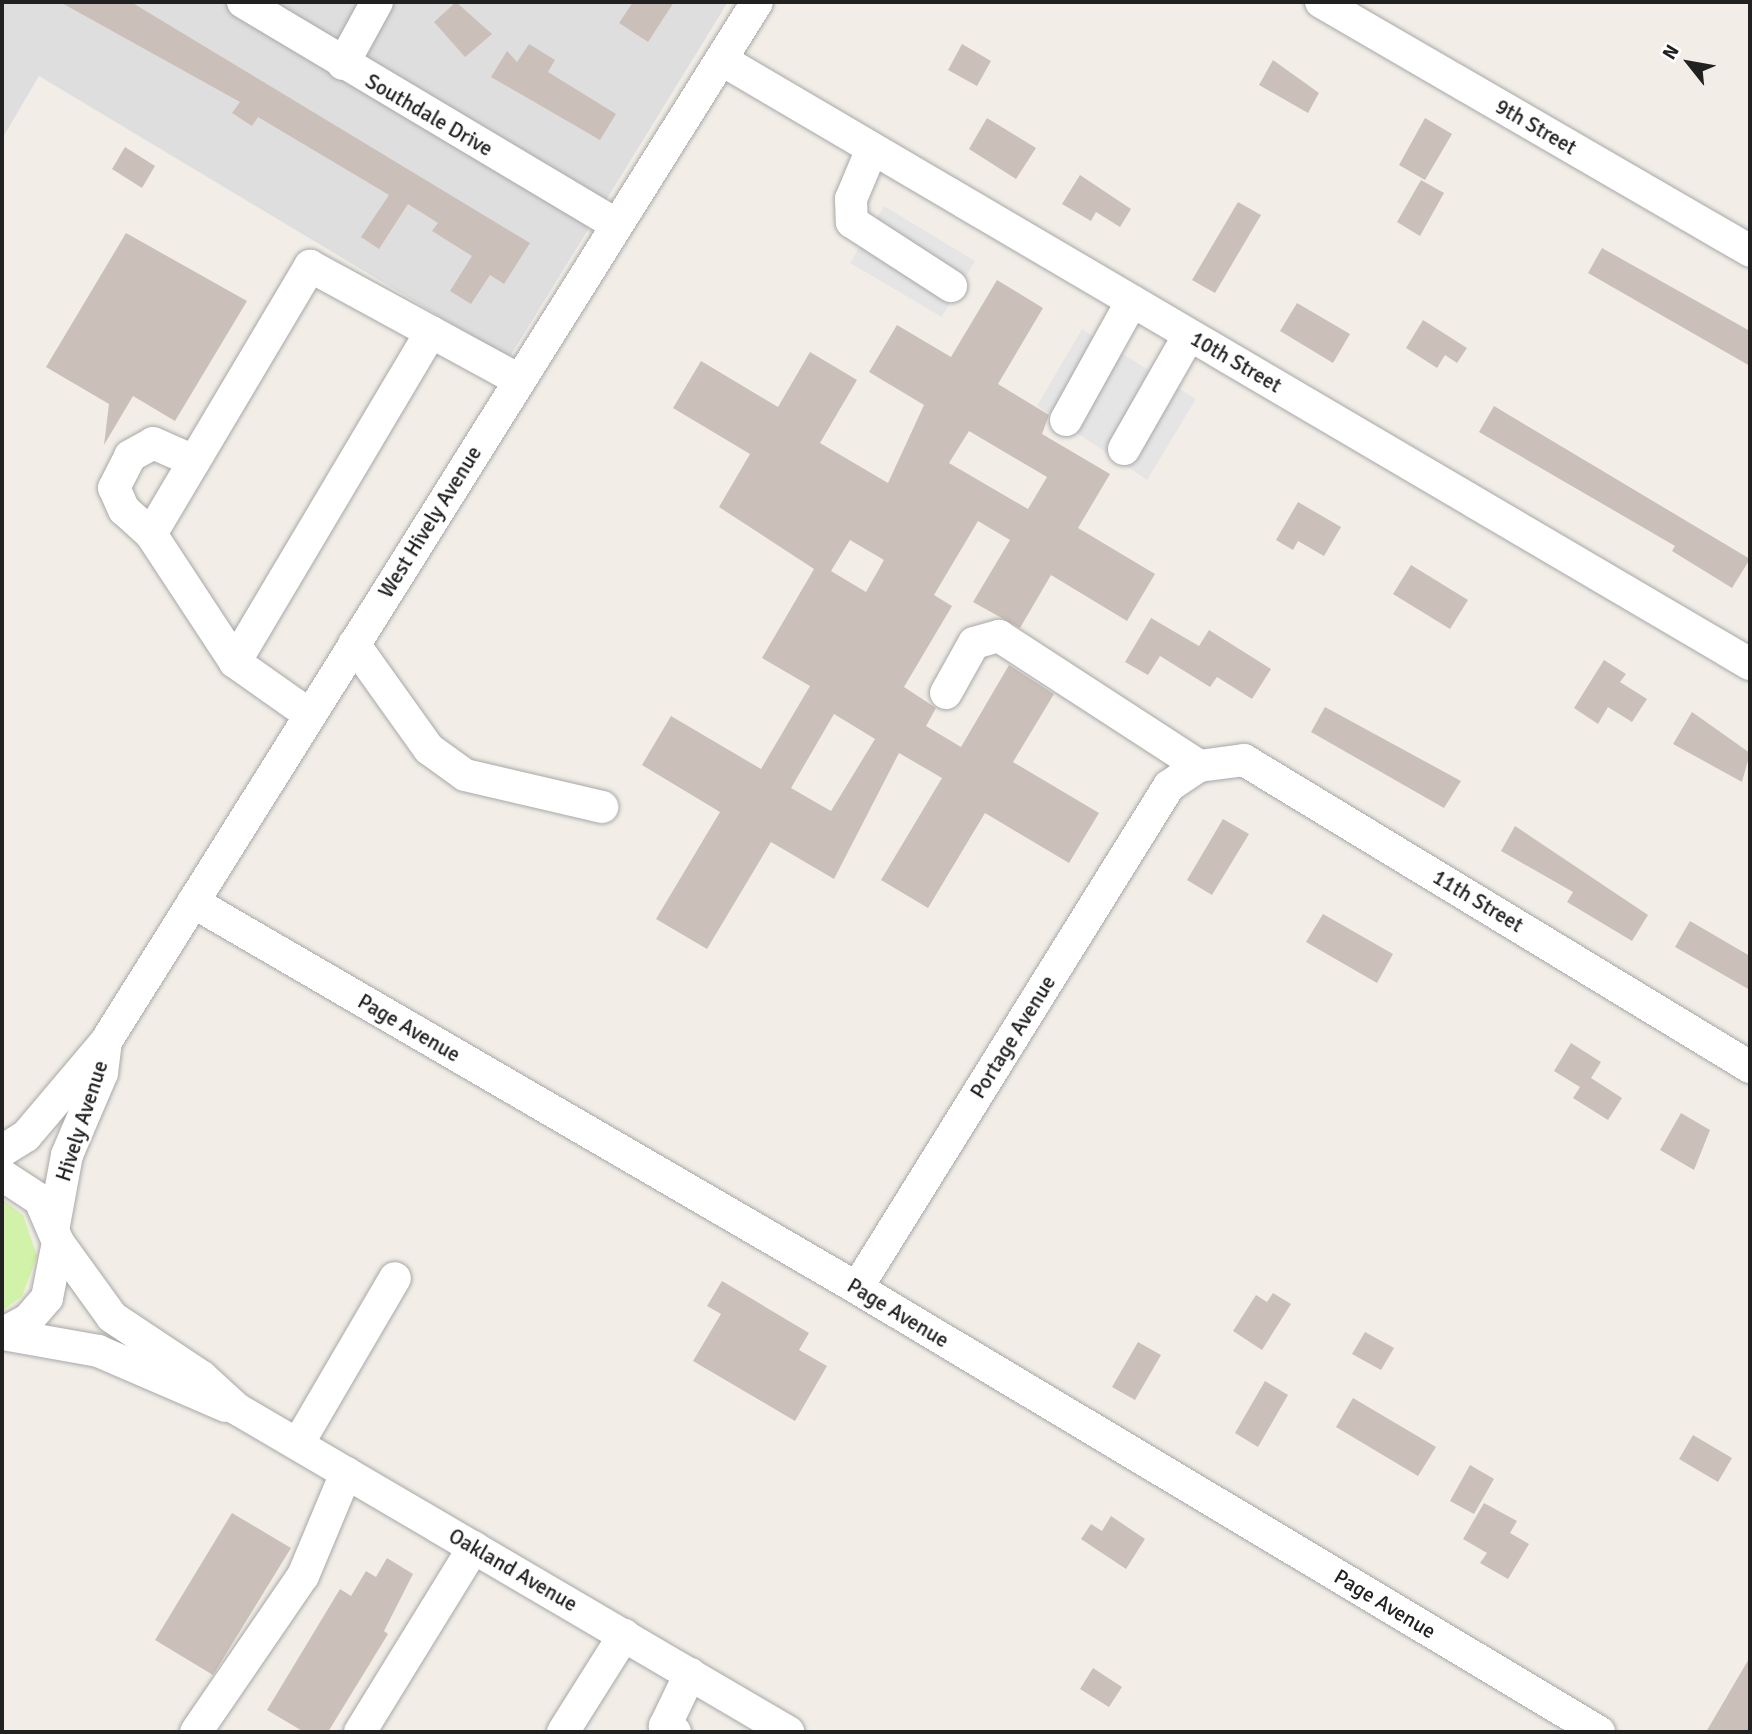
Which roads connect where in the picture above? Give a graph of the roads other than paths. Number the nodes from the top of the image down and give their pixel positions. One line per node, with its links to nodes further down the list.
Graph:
1 (243, 2): 6 (street, Southdale Drive)
2 (377, 2): 6 (street)
3 (757, 2): 5 (street, West Hively Avenue)
4 (1321, 2): 9 (street, 9th Street)
5 (722, 60): 7 (street, 10th Street); 8 (street, West Hively Avenue)
6 (344, 64): 8 (street, Southdale Drive)
7 (872, 149): 10 (street); 11 (street, 10th Street)
8 (617, 225): 14 (street, West Hively Avenue)
9 (1750, 251)
10 (951, 286)
11 (1132, 301): 13 (street, 10th Street); 15 (street)
12 (431, 332): 14 (street); 17 (street); 20 (street)
13 (1189, 335): 16 (street); 21 (street, 10th Street)
14 (519, 380): 19 (street, West Hively Avenue)
15 (1066, 420)
16 (1124, 449)
17 (194, 461): 18 (street); 18 (street)
18 (151, 534): 20 (street)
19 (354, 644): 23 (street, West Hively Avenue); 25 (street)
20 (235, 662): 23 (street)
21 (1750, 664)
22 (946, 693): 24 (street)
23 (310, 715): 26 (street, West Hively Avenue)
24 (1199, 766): 28 (street, 11th Street); 33 (street, Portage Avenue)
25 (602, 807)
26 (193, 902): 27 (street, West Hively Avenue); 33 (street, Page Avenue)
27 (105, 1042): 29 (street, Hively Avenue); 31 (street, Hively Avenue)
28 (1750, 1067)
29 (2, 1151)
30 (2, 1175): 31 (street, Hively Avenue)
31 (56, 1234): 34 (street, Hively Avenue); 35 (street, Oakland Avenue)
32 (395, 1278): 36 (street)
33 (857, 1288): 46 (street, Page Avenue)
34 (2, 1334): 35 (street, Oakland Avenue)
35 (237, 1409): 36 (street, Oakland Avenue)
36 (298, 1444): 37 (street, Oakland Avenue)
37 (346, 1472): 38 (street, Oakland Avenue); 41 (street)
38 (474, 1547): 39 (street, Oakland Avenue); 42 (street)
39 (624, 1635): 40 (street, Oakland Avenue); 43 (street)
40 (690, 1674): 44 (street); 45 (street, Oakland Avenue)
41 (196, 1732)
42 (360, 1732)
43 (563, 1732)
44 (676, 1732)
45 (788, 1732)
46 (1599, 1732)

